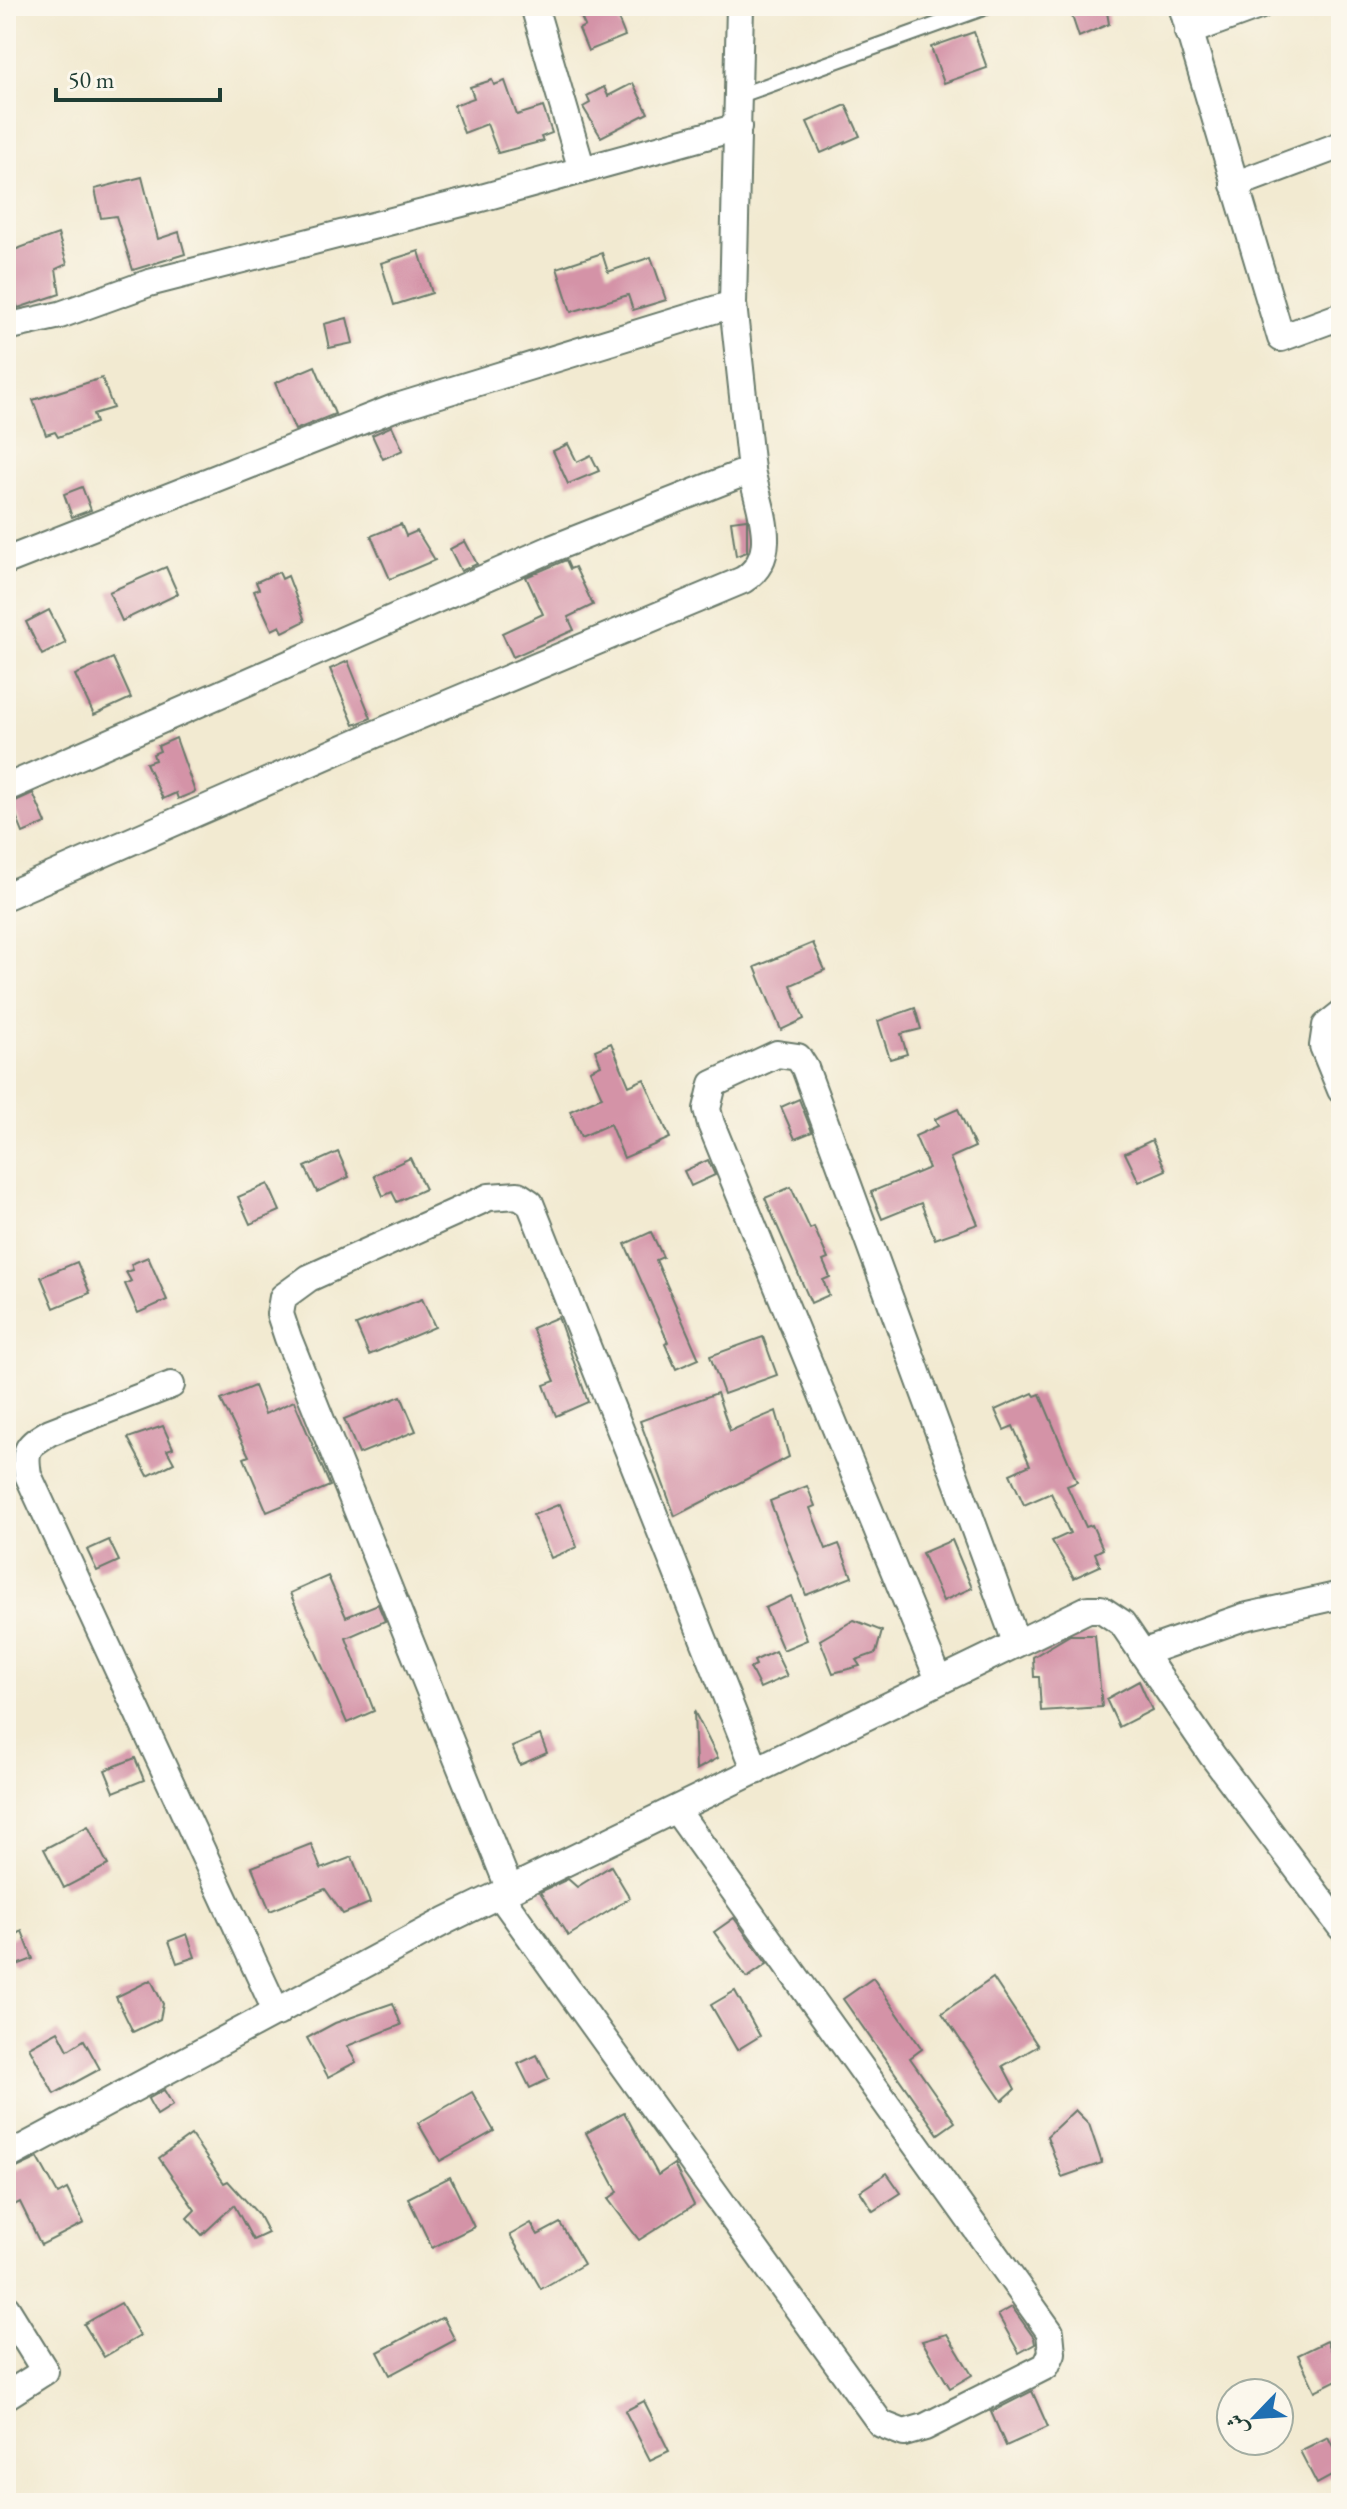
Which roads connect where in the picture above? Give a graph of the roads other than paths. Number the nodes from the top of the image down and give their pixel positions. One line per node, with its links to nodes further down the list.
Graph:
1 (534, 6): 10 (street)
2 (740, 6): 7 (street)
3 (989, 6): 7 (lane)
4 (1182, 6): 6 (street)
5 (1259, 6): 6 (street)
6 (1188, 32): 11 (street)
7 (738, 96): 8 (street)
8 (738, 127): 10 (street); 12 (street)
9 (1341, 145): 11 (street)
10 (582, 170): 14 (street)
11 (1234, 185): 13 (street)
12 (733, 304): 15 (street); 16 (street)
13 (1341, 316)
14 (6, 327)
15 (751, 470): 17 (street); 18 (street)
16 (8, 555)
17 (6, 788)
18 (6, 896)
19 (1341, 1014): 20 (street)
20 (1341, 1090)
21 (171, 1385): 30 (street)
22 (1341, 1595): 24 (street)
23 (1016, 1642): 24 (street); 25 (street); 25 (street)
24 (1142, 1653): 29 (street)
25 (939, 1680): 26 (street)
26 (756, 1771): 27 (street); 28 (street)
27 (677, 1811): 28 (street); 28 (street)
28 (505, 1893): 30 (street)
29 (1341, 1927)
30 (277, 2013): 31 (street)
31 (6, 2157)
32 (6, 2308): 33 (street)
33 (6, 2396)

